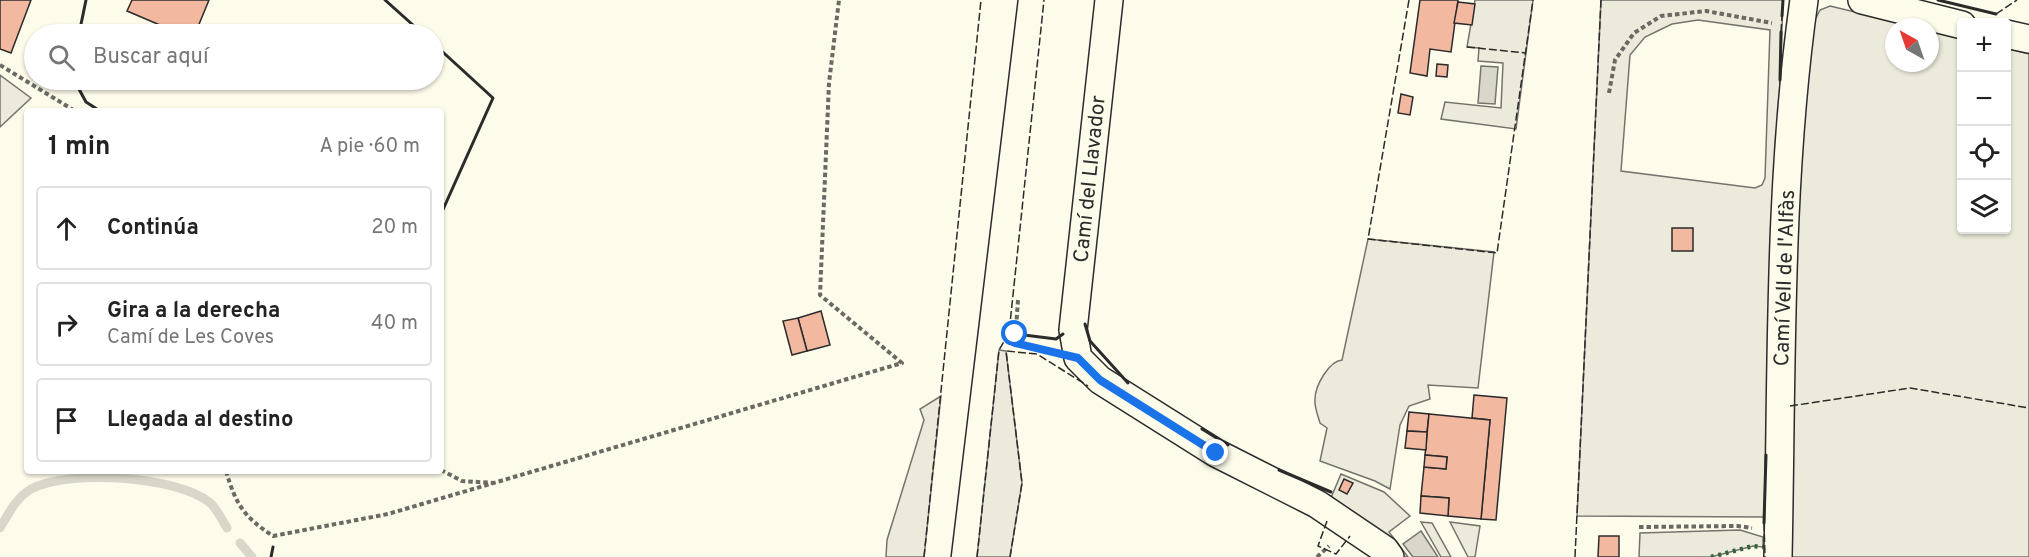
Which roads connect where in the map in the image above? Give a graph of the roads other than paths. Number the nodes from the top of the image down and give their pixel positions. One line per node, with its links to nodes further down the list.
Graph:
1 (1109, 0): 8 (street, Camí del Llavador)
2 (1803, 0): 7 (street, Camí Vell de l'Alfàs)
3 (1862, 0): 4 (street)
4 (1957, 24)
5 (2011, 35): 6 (street)
6 (2029, 39)
7 (1778, 546)
8 (1390, 557)

